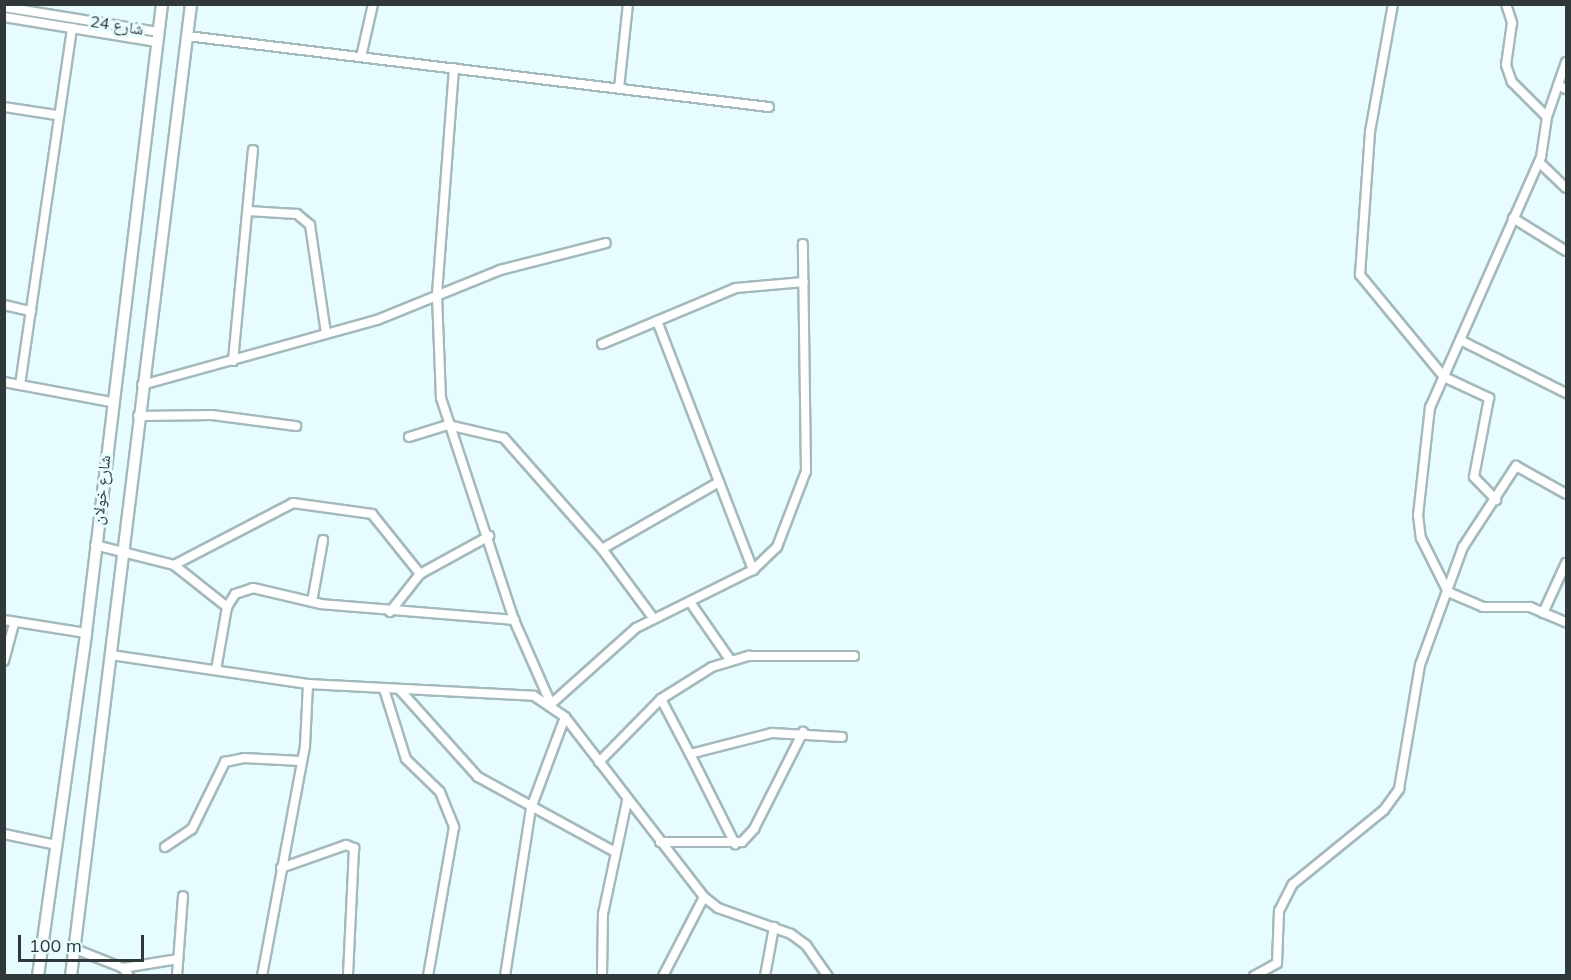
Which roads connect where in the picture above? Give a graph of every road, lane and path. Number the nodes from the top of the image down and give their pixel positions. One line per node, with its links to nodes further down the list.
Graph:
1 (63, 4): 9 (street)
2 (162, 4): 13 (main road, شارع خولان)
3 (190, 4): 12 (main road, شارع خولان)
4 (372, 4): 14 (street)
5 (628, 4): 18 (street)
6 (1393, 4): 40 (street)
7 (1506, 4): 22 (street)
8 (4, 7): 9 (street, شارع 24)
9 (60, 16): 13 (street, شارع 24)
10 (4, 17): 11 (street, شارع 24)
11 (72, 28): 13 (street, شارع 24); 21 (street)
12 (187, 36): 14 (street); 43 (main road, شارع خولان)
13 (158, 37): 45 (main road, شارع خولان)
14 (361, 57): 16 (street)
15 (1566, 62): 17 (street)
16 (454, 69): 18 (street); 32 (street)
17 (1562, 87): 22 (street)
18 (619, 88): 20 (street)
19 (4, 107): 21 (street)
20 (770, 107)
21 (57, 115): 34 (street)
22 (1547, 117): 24 (street)
23 (253, 150): 26 (street)
24 (1539, 162): 25 (street); 27 (street)
25 (1566, 189)
26 (248, 211): 36 (street); 39 (street)
27 (1513, 218): 30 (street); 37 (street)
28 (606, 243): 32 (street)
29 (803, 244): 31 (street)
30 (1566, 251)
31 (804, 282): 35 (street); 60 (street)
32 (437, 295): 36 (street); 47 (street)
33 (4, 305): 34 (street)
34 (31, 311): 42 (street)
35 (657, 321): 38 (street); 50 (street)
36 (326, 333): 39 (street)
37 (1460, 340): 40 (street); 44 (street)
38 (602, 344)
39 (233, 361): 43 (street)
40 (1444, 377): 52 (street); 62 (street)
41 (4, 382): 42 (street)
42 (20, 385): 45 (street)
43 (142, 385): 46 (main road, شارع خولان)
44 (1566, 393)
45 (111, 402): 55 (main road, شارع خولان)
46 (138, 416): 48 (street); 57 (main road, شارع خولان)
47 (448, 425): 49 (street); 53 (street); 56 (street)
48 (296, 426)
49 (409, 437)
50 (719, 482): 56 (street); 60 (street)
51 (1566, 494): 52 (street)
52 (1496, 500): 62 (street)
53 (489, 536): 61 (street); 69 (street)
54 (323, 540): 63 (street)
55 (95, 545): 57 (street); 72 (main road, شارع خولان)
56 (602, 549): 68 (street)
57 (124, 551): 59 (street); 73 (main road, شارع خولان)
58 (1566, 563): 67 (street)
59 (174, 565): 61 (street); 65 (street)
60 (753, 570): 64 (street)
61 (420, 573): 66 (street)
62 (1448, 592): 67 (street); 115 (street)
63 (312, 602): 65 (street); 66 (street)
64 (690, 602): 68 (street); 76 (street)
65 (227, 607): 77 (street)
66 (390, 612): 69 (street)
67 (1543, 613): 71 (street)
68 (654, 619): 82 (street)
69 (514, 620): 82 (street)
70 (9, 622): 72 (street); 75 (street)
71 (1566, 622)
72 (86, 633): 94 (main road, شارع خولان)
73 (111, 655): 77 (street); 101 (main road, شارع خولان)
74 (855, 656): 76 (street)
75 (4, 661)
76 (731, 662): 81 (street)
77 (216, 670): 78 (street)
78 (308, 684): 79 (street); 87 (street)
79 (384, 689): 80 (street); 109 (street)
80 (400, 690): 82 (street); 90 (street)
81 (661, 699): 86 (street); 88 (street)
82 (551, 704): 83 (street)
83 (564, 717): 88 (street); 90 (street)
84 (803, 732): 85 (street); 86 (street); 93 (street)
85 (842, 737)
86 (690, 754): 93 (street)
87 (301, 761): 95 (street); 97 (street)
88 (599, 762): 89 (street)
89 (627, 801): 92 (street); 96 (street)
90 (531, 808): 96 (street); 110 (street)
91 (4, 834): 94 (street)
92 (660, 842): 93 (street); 99 (street)
93 (735, 844)
94 (56, 845): 104 (main road, شارع خولان)
95 (165, 847)
96 (615, 852): 111 (street)
97 (281, 868): 107 (street); 108 (street)
98 (183, 896): 102 (street)
99 (704, 897): 100 (street); 112 (street)
100 (774, 927): 113 (street); 114 (street)
101 (75, 949): 103 (street); 105 (main road, شارع خولان)
102 (178, 959): 103 (street); 106 (street)
103 (126, 972)
104 (38, 975)
105 (71, 975)
106 (177, 975)
107 (262, 975)
108 (348, 975)
109 (428, 975)
110 (505, 975)
111 (602, 975)
112 (663, 975)
113 (765, 975)
114 (828, 975)
115 (1254, 975)

